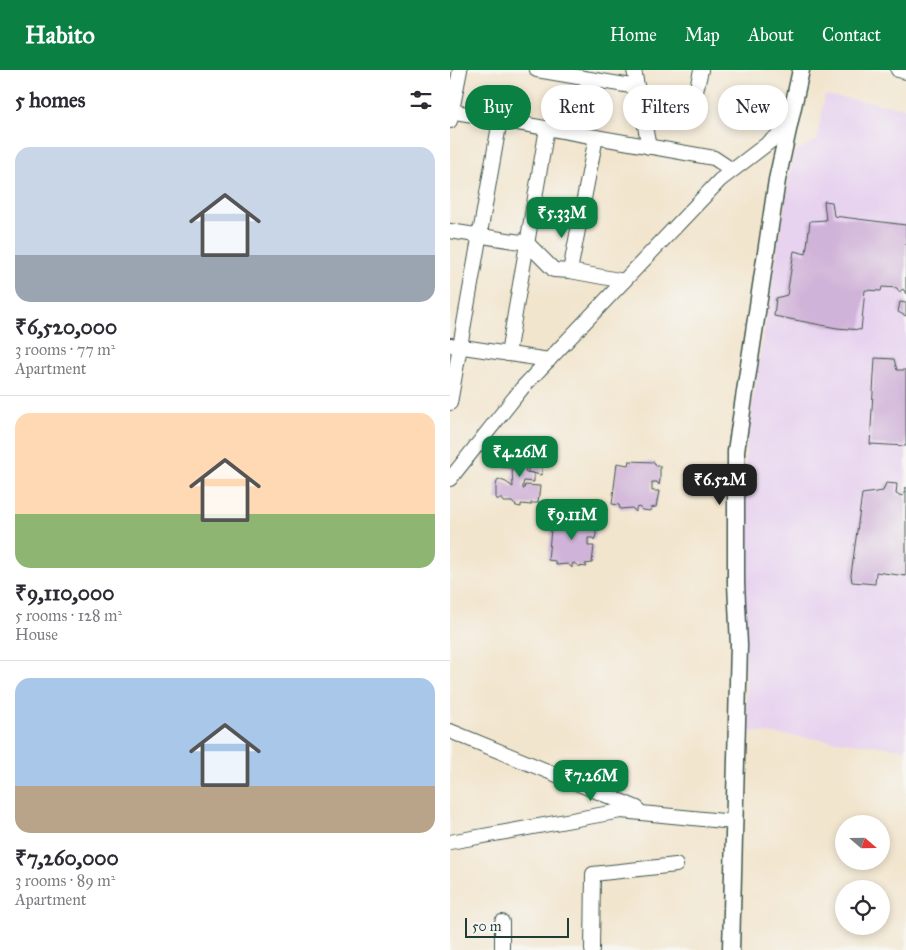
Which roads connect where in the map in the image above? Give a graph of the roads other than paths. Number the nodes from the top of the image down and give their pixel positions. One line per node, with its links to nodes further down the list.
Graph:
1 (460, 70): 11 (street)
2 (537, 70): 8 (street)
3 (634, 70): 9 (street)
4 (701, 70): 10 (street)
5 (801, 70): 13 (street)
6 (898, 70): 7 (street)
7 (906, 72)
8 (625, 85)
9 (637, 85)
10 (698, 85)
11 (451, 114): 12 (street)
12 (465, 116)
13 (789, 127): 20 (street); 33 (street)
14 (498, 130): 22 (street)
15 (547, 130): 23 (street)
16 (558, 130): 18 (street)
17 (646, 130): 19 (street)
18 (596, 137): 19 (street); 24 (street)
19 (650, 146): 20 (street)
20 (732, 170): 25 (street)
21 (450, 231): 22 (street)
22 (480, 236): 23 (street); 26 (street)
23 (527, 243): 24 (street); 27 (street)
24 (570, 270): 25 (street)
25 (624, 282): 28 (street)
26 (455, 346): 27 (street); 29 (street)
27 (508, 354): 28 (street)
28 (549, 360): 30 (street)
29 (450, 403)
30 (451, 475)
31 (450, 732): 32 (street)
32 (651, 814): 33 (street); 34 (street)
33 (734, 822): 39 (street)
34 (450, 842)
35 (676, 865): 38 (street)
36 (502, 922): 37 (street)
37 (502, 950)
38 (592, 950)
39 (731, 950)

